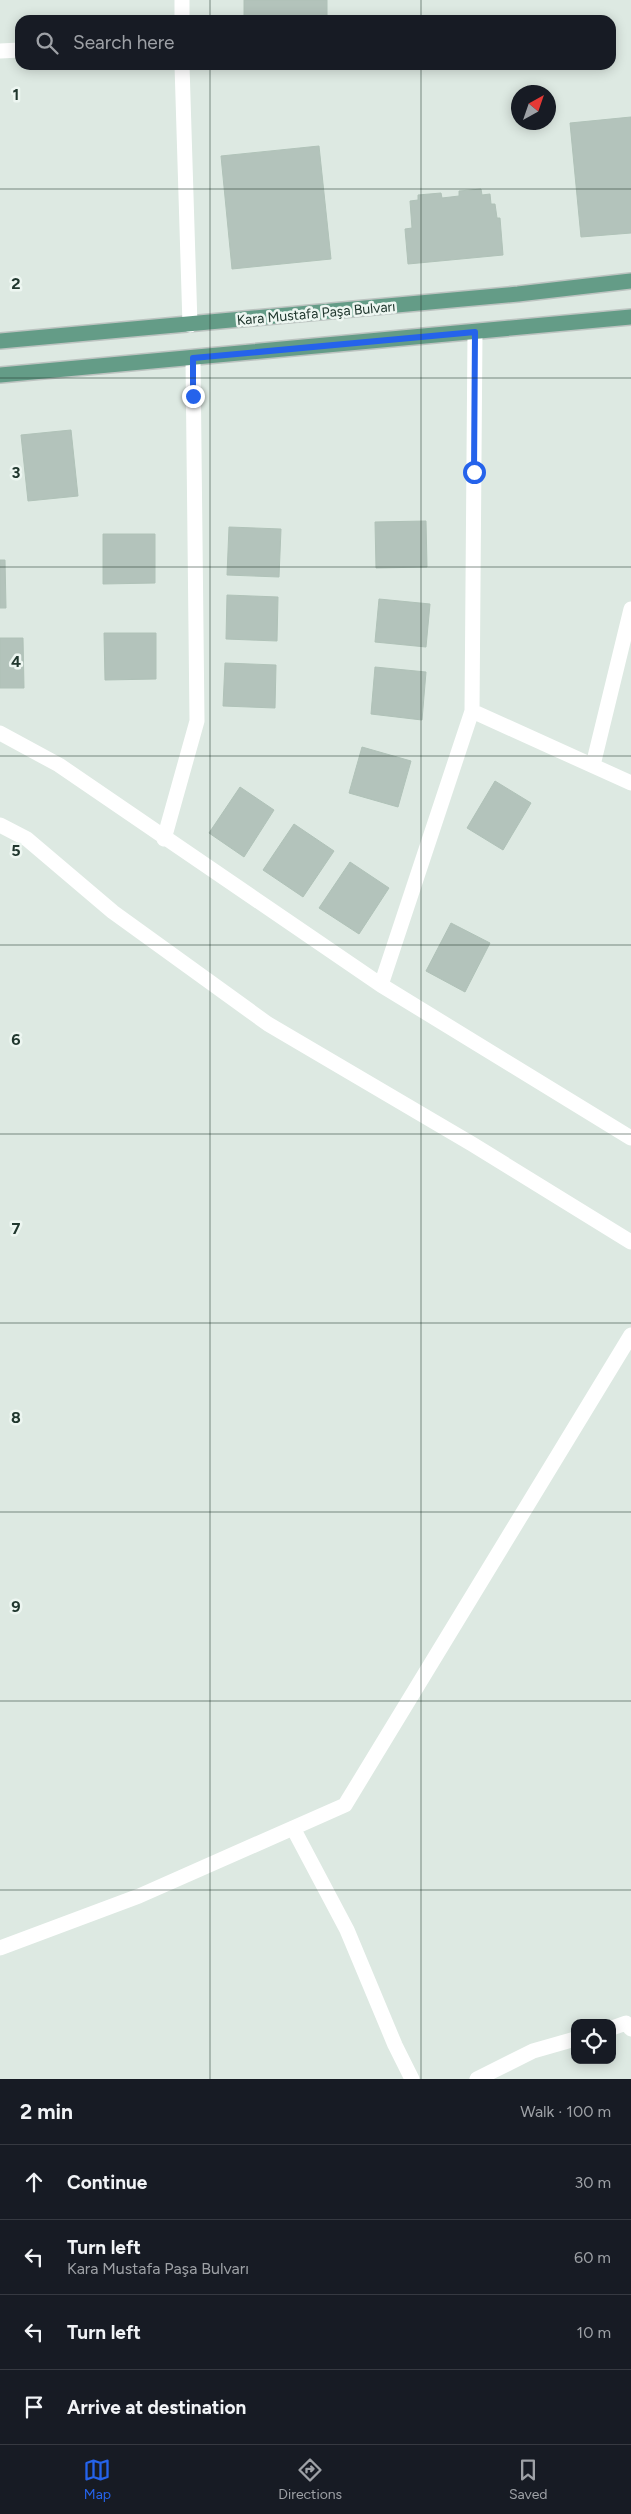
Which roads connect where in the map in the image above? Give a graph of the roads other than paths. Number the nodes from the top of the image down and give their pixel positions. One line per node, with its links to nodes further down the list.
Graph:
1 (182, 0): 2 (street)
2 (182, 15)
3 (15, 50): 4 (street)
4 (0, 51)
5 (182, 70): 8 (street)
6 (631, 282): 8 (main road, Kara Mustafa Paşa Bulvarı)
7 (631, 316): 9 (main road)
8 (190, 325): 10 (main road, Kara Mustafa Paşa Bulvarı)
9 (475, 332): 11 (main road); 14 (street)
10 (0, 341)
11 (193, 358): 12 (main road); 19 (street)
12 (0, 375)
13 (631, 610): 16 (street)
14 (472, 711): 16 (street); 20 (street)
15 (0, 733): 19 (street)
16 (593, 765): 17 (street)
17 (631, 783)
18 (0, 825): 22 (street)
19 (164, 839): 20 (street)
20 (381, 985): 21 (street)
21 (631, 1138)
22 (631, 1242)
23 (631, 1335): 24 (street)
24 (293, 1828): 25 (street); 29 (street)
25 (0, 1948)
26 (616, 2027): 27 (street)
27 (631, 2029)
28 (571, 2040): 30 (street)
29 (412, 2079)
30 (477, 2079)

